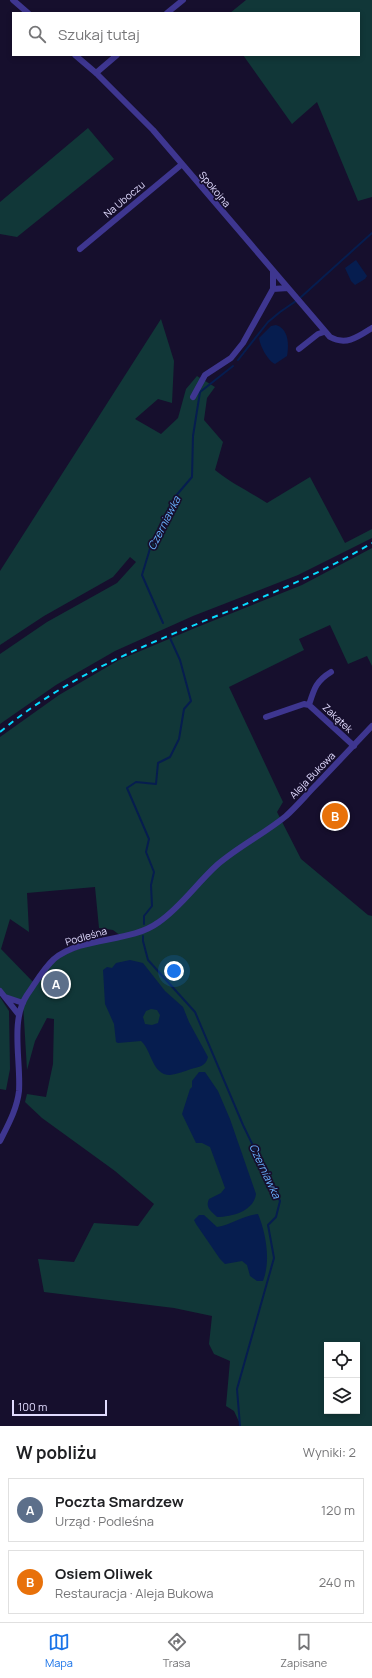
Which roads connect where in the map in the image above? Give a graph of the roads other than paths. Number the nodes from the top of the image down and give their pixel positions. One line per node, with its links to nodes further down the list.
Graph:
1 (13, 0): 3 (street)
2 (182, 0): 4 (street)
3 (27, 12)
4 (168, 12)
5 (76, 56): 7 (street, Spokojna)
6 (116, 56): 7 (street)
7 (96, 73): 8 (street, Spokojna)
8 (181, 165): 9 (street, Na Uboczu); 10 (street, Spokojna)
9 (80, 249)
10 (273, 271): 11 (street, Spokojna); 12 (street)
11 (288, 288): 12 (street); 14 (street, Spokojna)
12 (273, 289): 16 (street)
13 (372, 328): 14 (street, Spokojna)
14 (324, 332): 15 (street)
15 (299, 349)
16 (192, 397)
17 (331, 672): 18 (street, Zakątek)
18 (309, 705): 19 (street, Zakątek); 21 (street, Zakątek)
19 (266, 717)
20 (372, 727): 21 (street, Aleja Bukowa)
21 (354, 746): 22 (street, Aleja Bukowa)
22 (262, 834): 25 (street, Podleśna)
23 (0, 991): 24 (street)
24 (4, 997): 25 (street); 26 (street)
25 (23, 1003): 26 (street, Podleśna)
26 (19, 1015): 27 (street, Podleśna)
27 (0, 1141)

